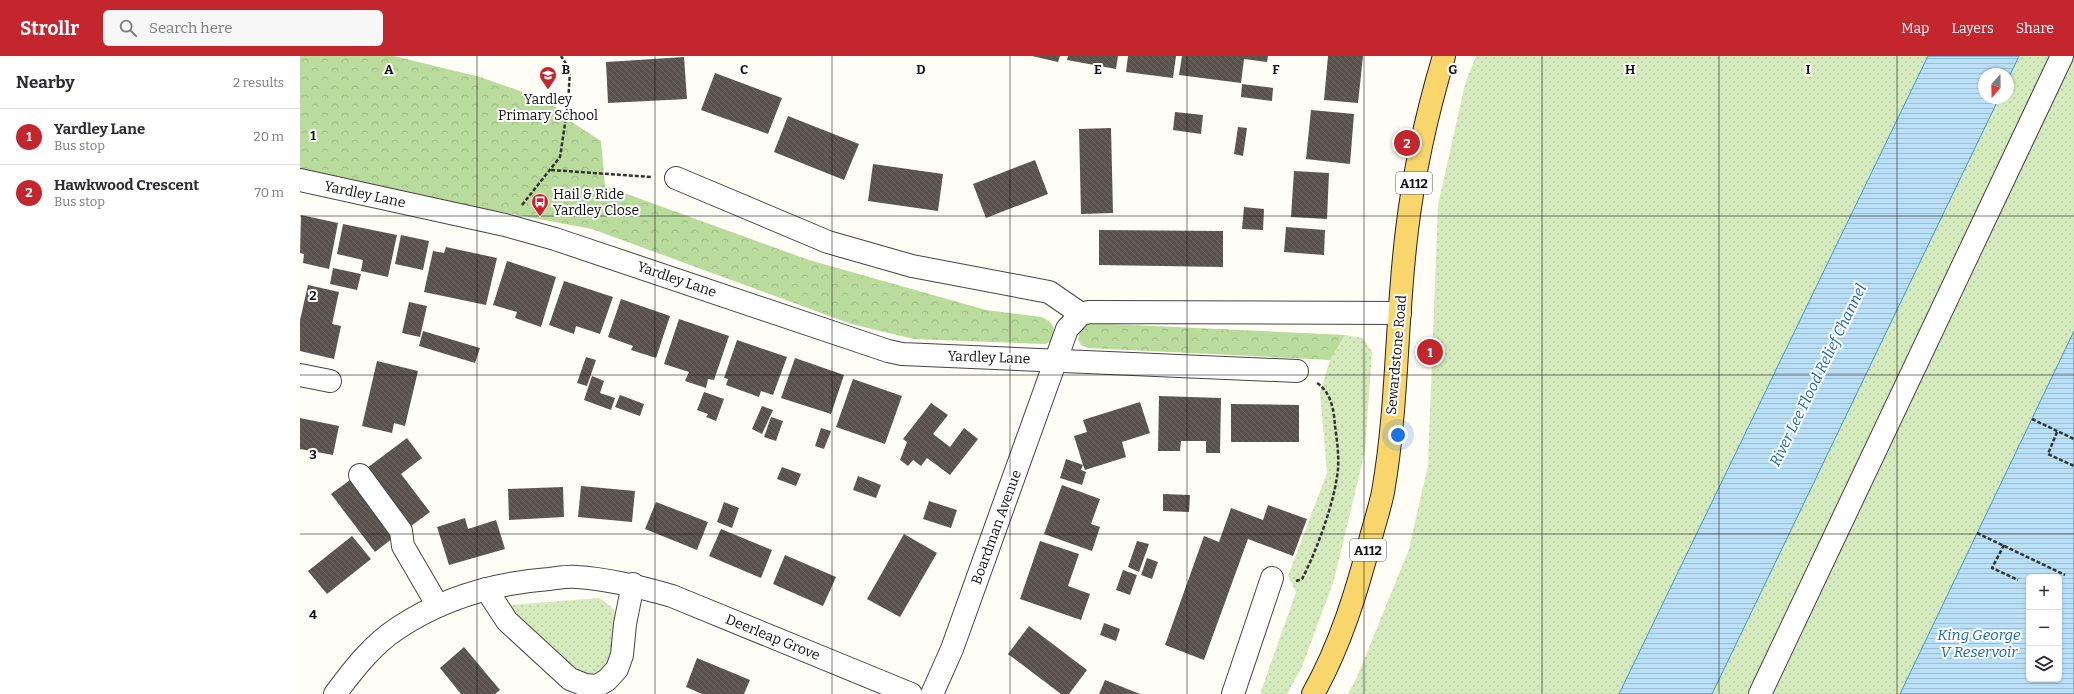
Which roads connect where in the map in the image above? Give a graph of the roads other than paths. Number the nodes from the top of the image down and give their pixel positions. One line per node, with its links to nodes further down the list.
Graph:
1 (1444, 56): 5 (main road, Sewardstone Road / A112)
2 (2062, 56): 21 (street)
3 (676, 178): 6 (street)
4 (300, 180): 7 (street, Yardley Lane)
5 (1400, 313): 6 (street); 20 (main road, Sewardstone Road / A112)
6 (1081, 314): 7 (street)
7 (1056, 359): 8 (street, Yardley Lane); 18 (street, Boardman Avenue)
8 (1297, 371)
9 (300, 375): 10 (street)
10 (330, 381)
11 (360, 475): 15 (street)
12 (1272, 578): 19 (street)
13 (633, 584): 14 (street, Deerleap Grove); 14 (street); 17 (street, Deerleap Grove)
14 (486, 589): 15 (street, Deerleap Grove)
15 (438, 606): 16 (street, Deerleap Grove)
16 (335, 694)
17 (911, 694)
18 (932, 694)
19 (1233, 694)
20 (1313, 694)
21 (1760, 694)

